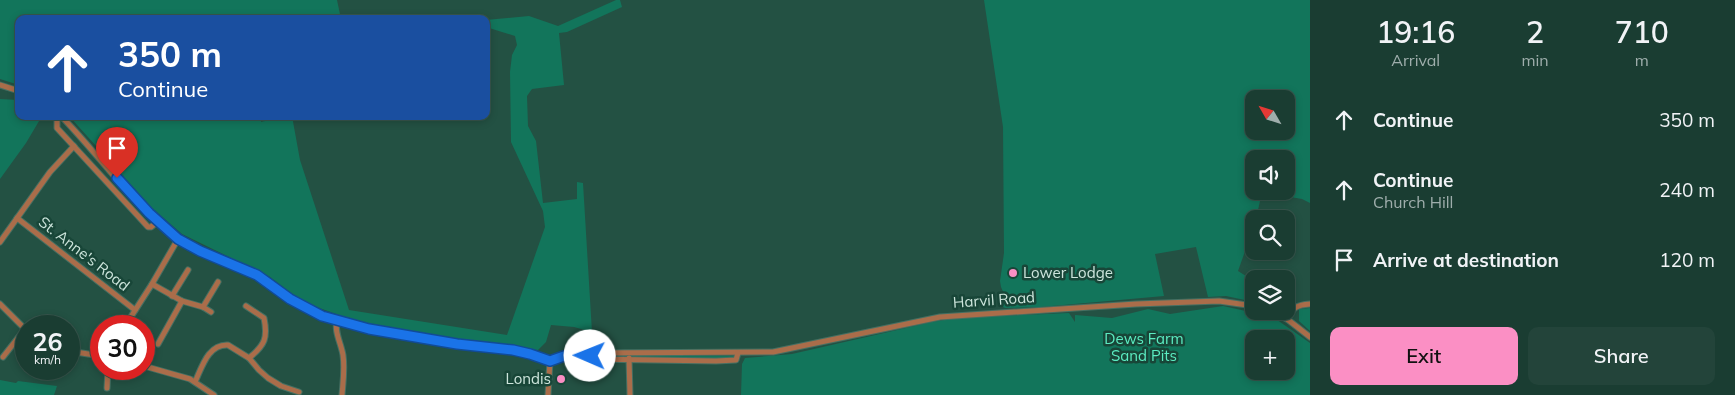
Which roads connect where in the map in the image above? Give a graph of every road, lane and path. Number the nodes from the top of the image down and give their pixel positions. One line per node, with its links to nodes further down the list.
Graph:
1 (0, 85): 2 (street)
2 (15, 90)
3 (57, 120): 5 (street)
4 (64, 120): 7 (street)
5 (74, 146): 6 (street); 7 (street)
6 (17, 218): 9 (street); 21 (street, St. Anne's Road)
7 (157, 222): 8 (street)
8 (178, 239): 12 (street); 25 (street)
9 (0, 242)
10 (188, 270): 13 (street)
11 (218, 282): 20 (street)
12 (152, 284): 13 (street); 21 (street)
13 (172, 296): 14 (street)
14 (182, 301): 20 (street); 29 (street)
15 (0, 304): 24 (street)
16 (1310, 304): 19 (street)
17 (1245, 305): 32 (street, Harvil Road)
18 (246, 306): 34 (street)
19 (1295, 306)
20 (203, 307): 22 (street)
21 (135, 310): 23 (street)
22 (211, 312)
23 (132, 315)
24 (15, 320)
25 (337, 320): 36 (street); 43 (street)
26 (1288, 320): 27 (street)
27 (1310, 337)
28 (15, 342): 33 (street)
29 (158, 344)
30 (589, 353): 31 (street, Harvil Road); 35 (street, Harvil Road); 36 (street, Harvil Road)
31 (629, 353): 32 (street, Harvil Road); 35 (street)
32 (738, 353): 35 (street, Harvil Road)
33 (3, 357)
34 (250, 358): 39 (street); 41 (street)
35 (629, 360): 45 (street)
36 (550, 361): 44 (street)
37 (155, 369): 39 (street)
38 (107, 380): 40 (street)
39 (195, 382): 42 (street)
40 (106, 388)
41 (299, 392)
42 (214, 395)
43 (342, 395)
44 (548, 395)
45 (630, 395)

